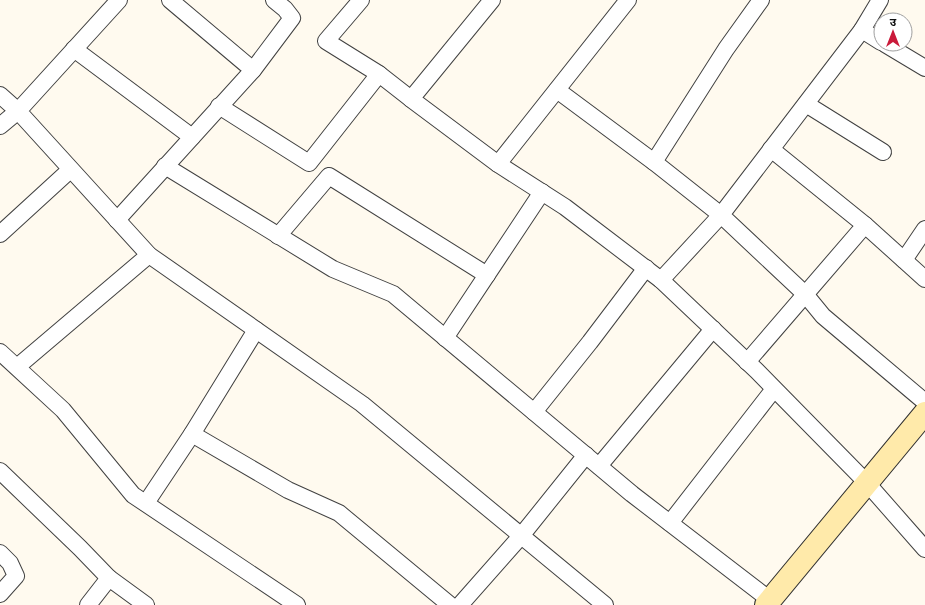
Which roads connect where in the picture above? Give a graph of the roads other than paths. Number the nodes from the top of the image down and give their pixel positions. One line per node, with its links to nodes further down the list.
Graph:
1 (120, 0): 11 (street)
2 (170, 0): 14 (street)
3 (274, 0): 14 (street)
4 (361, 0): 15 (street)
5 (492, 0): 18 (street)
6 (628, 0): 16 (street)
7 (761, 0): 26 (street)
8 (880, 0): 9 (street)
9 (862, 30): 10 (street); 19 (street)
10 (873, 37)
11 (74, 50): 21 (street); 23 (street)
12 (898, 52): 13 (street)
13 (925, 68)
14 (253, 70): 20 (street)
15 (379, 74): 18 (street); 27 (street)
16 (557, 90): 26 (street); 28 (street)
17 (0, 95): 21 (street)
18 (411, 99): 28 (street)
19 (806, 104): 24 (street); 25 (street)
20 (219, 106): 23 (street); 27 (street)
21 (18, 111): 22 (street); 30 (street)
22 (0, 126)
23 (192, 137): 29 (street)
24 (771, 149): 33 (street); 35 (street)
25 (883, 152)
26 (654, 162): 33 (street)
27 (309, 163): 31 (street)
28 (498, 164): 32 (street)
29 (165, 166): 34 (street); 38 (street)
30 (70, 170): 34 (street); 37 (street)
31 (329, 176): 38 (street); 42 (street)
32 (542, 192): 41 (street); 42 (street)
33 (721, 215): 44 (street); 45 (street)
34 (117, 220): 39 (street)
35 (865, 225): 40 (street); 45 (street)
36 (925, 229): 40 (street)
37 (0, 234)
38 (278, 236): 48 (street)
39 (149, 255): 47 (street); 51 (street)
40 (904, 260): 43 (street)
41 (646, 268): 44 (street); 54 (street)
42 (487, 275): 48 (street)
43 (925, 279)
44 (661, 280): 46 (street)
45 (805, 294): 50 (street); 53 (street)
46 (713, 329): 50 (street); 58 (street)
47 (256, 330): 56 (street); 63 (street)
48 (445, 338): 54 (street)
49 (0, 352): 51 (street)
50 (747, 362): 52 (street)
51 (17, 368): 61 (street)
52 (774, 389): 60 (street); 62 (street)
53 (925, 402)
54 (534, 412): 57 (street)
55 (925, 413): 60 (street)
56 (192, 434): 61 (street); 72 (street)
57 (586, 456): 58 (street); 63 (street)
58 (599, 466): 62 (street)
59 (0, 471): 66 (street)
60 (867, 483): 64 (street); 68 (street)
61 (146, 503): 71 (street)
62 (670, 523): 68 (street)
63 (521, 536): 73 (street); 74 (street)
64 (925, 549)
65 (0, 553): 67 (street)
66 (109, 578): 69 (street); 70 (street)
67 (0, 594)
68 (768, 602)
69 (88, 605)
70 (146, 605)
71 (297, 605)
72 (450, 605)
73 (460, 605)
74 (605, 605)

